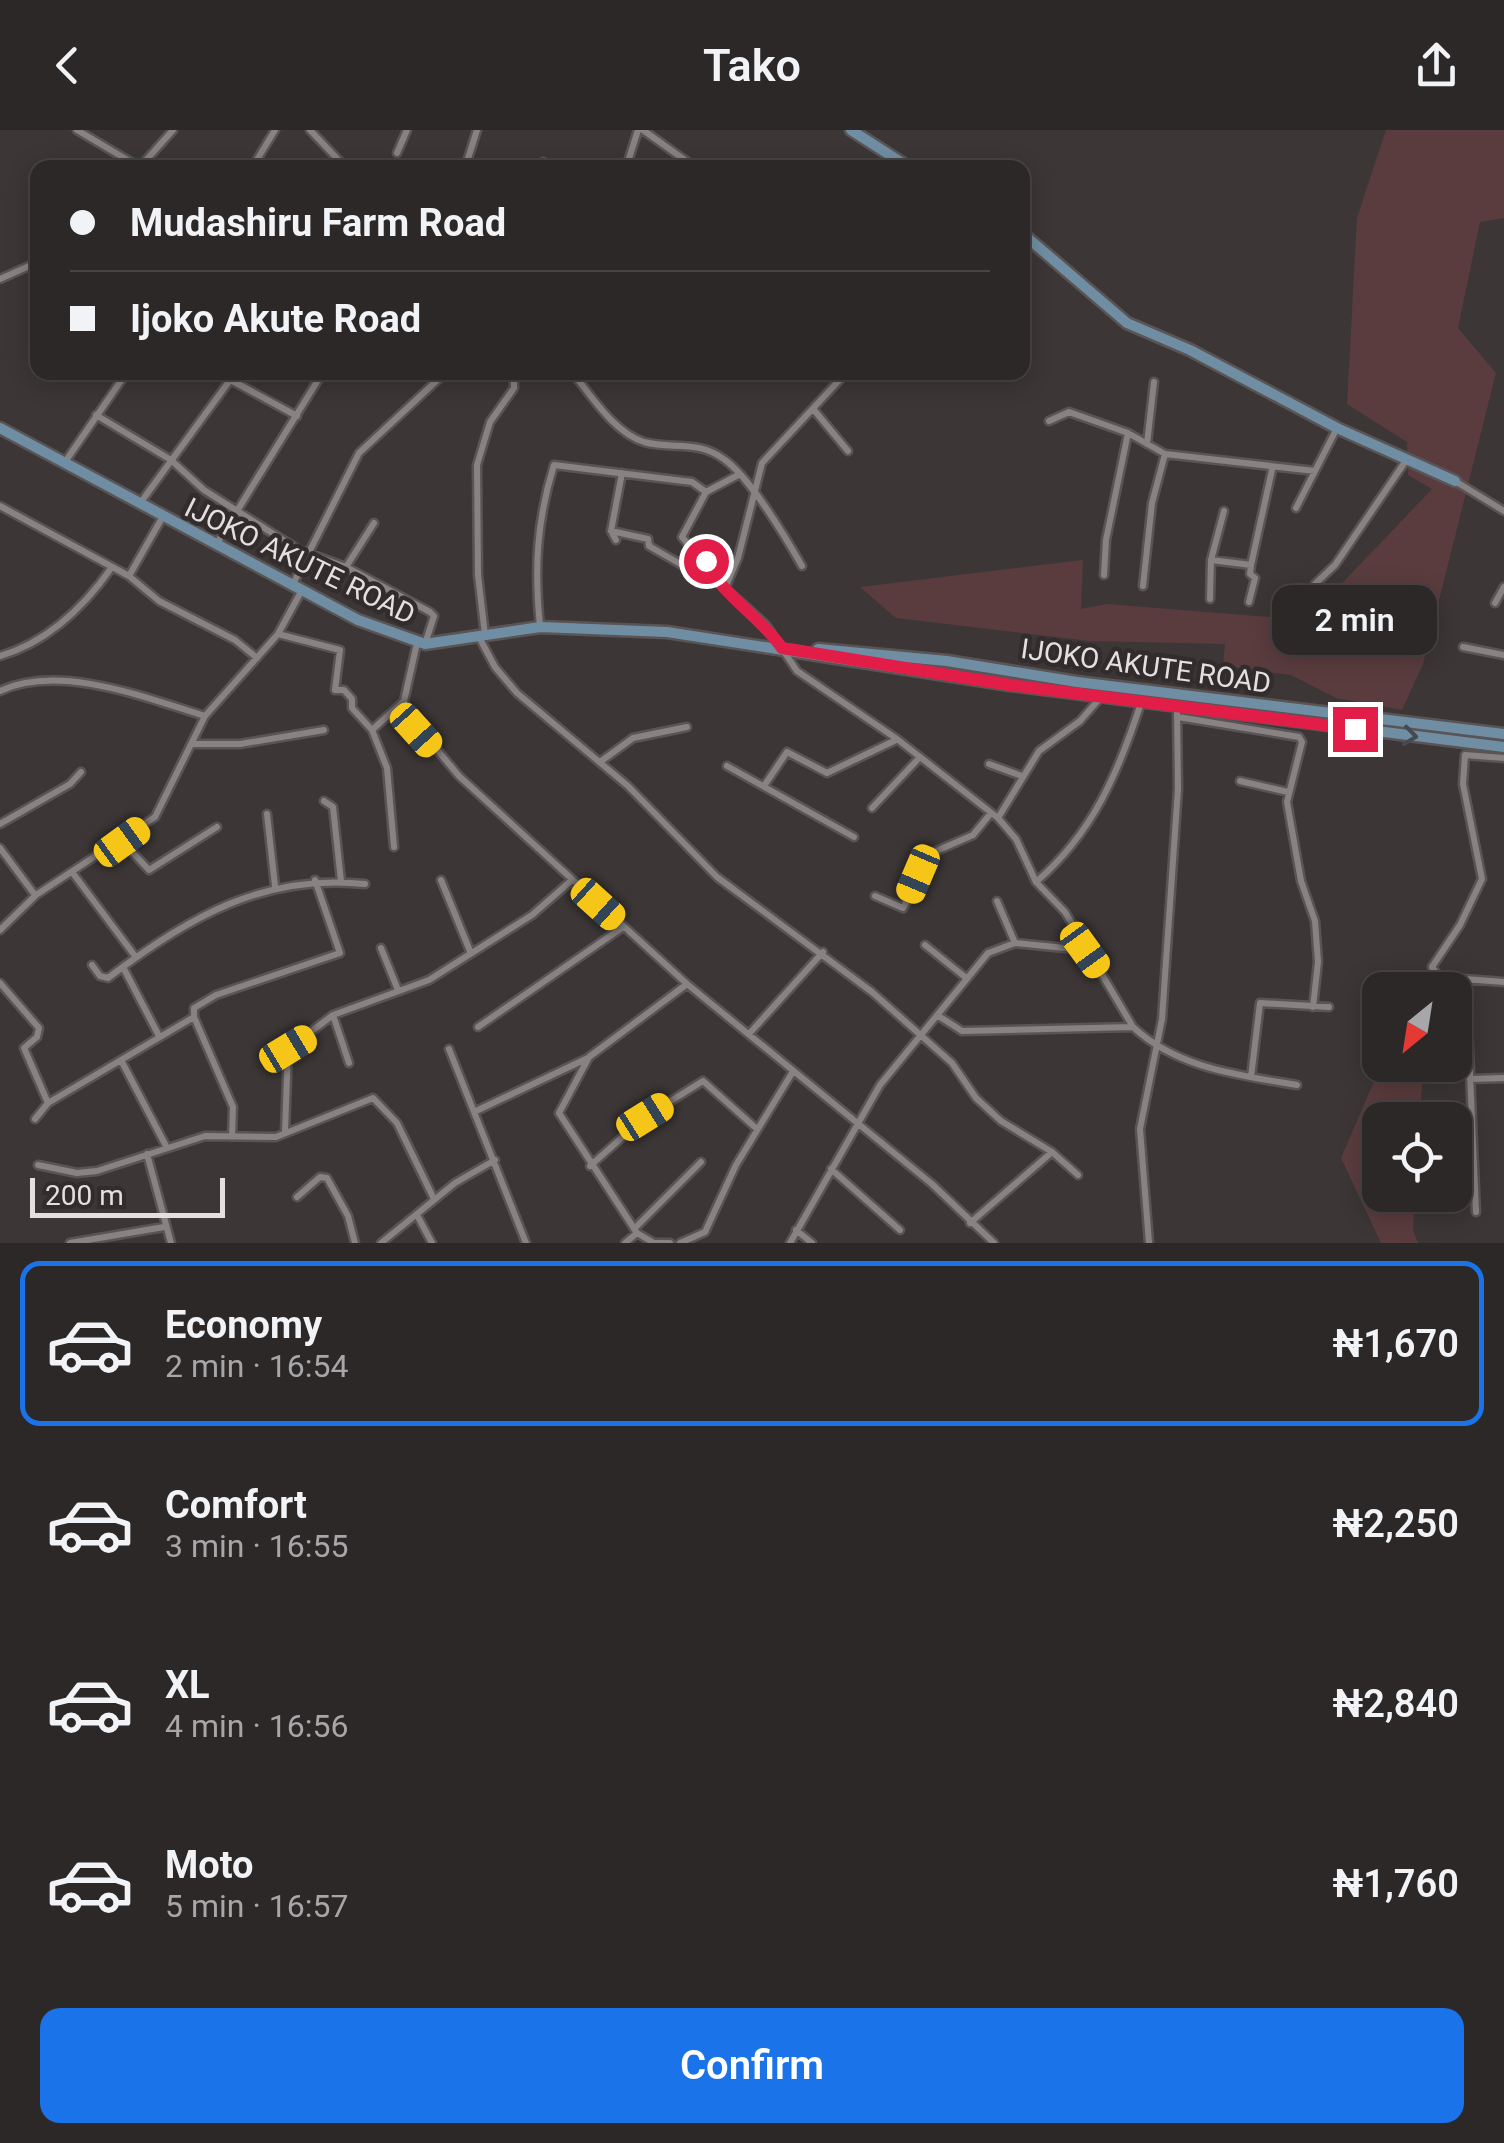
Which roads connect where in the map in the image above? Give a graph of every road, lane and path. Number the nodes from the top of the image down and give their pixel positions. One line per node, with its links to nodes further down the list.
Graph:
1 (77, 130): 10 (street)
2 (173, 130): 11 (street)
3 (275, 130): 12 (street)
4 (310, 130): 13 (street)
5 (407, 130): 9 (street)
6 (477, 130): 14 (street)
7 (640, 130): 15 (street); 16 (street)
8 (851, 130): 17 (main road)
9 (397, 153)
10 (128, 160)
11 (146, 160)
12 (257, 160)
13 (338, 160)
14 (468, 160)
15 (629, 160)
16 (684, 160)
17 (898, 160)
18 (1030, 240): 35 (main road)
19 (30, 266): 20 (street)
20 (0, 279)
21 (121, 380): 31 (street)
22 (231, 380): 41 (street)
23 (240, 380): 32 (street)
24 (318, 380): 32 (street)
25 (436, 380): 61 (street)
26 (515, 380): 80 (street)
27 (579, 380): 46 (street)
28 (840, 380): 30 (street)
29 (1154, 382): 37 (street)
30 (814, 410): 38 (street); 49 (street)
31 (96, 416): 41 (street); 42 (street)
32 (297, 416): 53 (street)
33 (1049, 421): 36 (street)
34 (0, 428): 42 (main road, IJOKO AKUTE ROAD)
35 (1337, 428): 40 (main road); 44 (street)
36 (1128, 434): 37 (street); 68 (street)
37 (1147, 444): 39 (street)
38 (848, 451)
39 (1165, 454): 43 (street); 71 (street)
40 (1408, 458): 47 (main road); 70 (street)
41 (170, 460): 50 (street); 53 (street)
42 (64, 463): 50 (main road, IJOKO AKUTE ROAD)
43 (1272, 470): 44 (street); 64 (street)
44 (1316, 471): 52 (street)
45 (622, 473): 48 (street); 58 (street); 78 (street)
46 (740, 474): 48 (street); 49 (street)
47 (1455, 481): 55 (street)
48 (706, 492): 67 (street)
49 (754, 496): 63 (street); 74 (street)
50 (140, 504): 56 (main road, IJOKO AKUTE ROAD)
51 (0, 506): 65 (street)
52 (1296, 508)
53 (236, 512): 60 (street); 61 (street)
54 (1224, 512): 62 (street)
55 (1504, 512)
56 (162, 518): 60 (main road, IJOKO AKUTE ROAD); 69 (street)
57 (374, 523): 66 (street)
58 (610, 530): 59 (street); 67 (street)
59 (616, 540)
60 (215, 546): 72 (main road, IJOKO AKUTE ROAD)
61 (311, 552): 66 (street); 72 (street)
62 (1211, 560): 64 (street); 75 (street)
63 (802, 566)
64 (1250, 566): 76 (street)
65 (112, 567): 69 (street); 85 (street)
66 (346, 567): 81 (street)
67 (709, 568): 74 (street)
68 (1104, 575)
69 (129, 576): 86 (street)
70 (1315, 584)
71 (1142, 586)
72 (298, 587): 79 (street); 81 (main road, IJOKO AKUTE ROAD)
73 (1504, 587): 77 (street)
74 (725, 588): 83 (street)
75 (1210, 598)
76 (1249, 602)
77 (1494, 603)
78 (540, 627): 80 (main road, IJOKO AKUTE ROAD); 83 (main road, IJOKO AKUTE ROAD)
79 (278, 634): 86 (street); 95 (street)
80 (482, 636): 81 (main road, IJOKO AKUTE ROAD); 102 (street)
81 (421, 644): 89 (street)
82 (1463, 646): 84 (street)
83 (782, 648): 88 (main road, IJOKO AKUTE ROAD); 96 (main road, IJOKO AKUTE ROAD); 97 (street)
84 (1504, 654)
85 (0, 656)
86 (257, 658): 92 (street)
87 (0, 691): 92 (street)
88 (1100, 697): 90 (main road, IJOKO AKUTE ROAD); 106 (street)
89 (404, 701): 95 (street); 123 (street)
90 (1141, 702): 91 (main road, IJOKO AKUTE ROAD); 125 (street)
91 (1177, 711): 99 (main road, IJOKO AKUTE ROAD, one-way to 99); 109 (street); 160 (street)
92 (205, 716): 98 (street)
93 (687, 726): 102 (street)
94 (324, 730): 98 (street)
95 (372, 730): 118 (street)
96 (1504, 734)
97 (898, 739): 100 (street); 108 (street)
98 (191, 744): 117 (street)
99 (1504, 747)
100 (920, 757): 111 (street); 113 (street)
101 (1504, 758): 142 (street)
102 (600, 762): 138 (street)
103 (989, 764): 106 (street)
104 (727, 766): 108 (street)
105 (80, 772): 114 (street)
106 (1022, 776): 113 (street)
107 (1240, 782): 109 (street)
108 (764, 786): 116 (street)
109 (1288, 792): 149 (street)
110 (324, 801): 124 (street)
111 (872, 808)
112 (267, 814): 127 (street)
113 (995, 816): 125 (street); 129 (street)
114 (0, 824)
115 (216, 827): 117 (street)
116 (854, 837)
117 (122, 842): 120 (street)
118 (394, 847)
119 (0, 848): 128 (street)
120 (72, 872): 128 (street); 139 (street)
121 (314, 880): 124 (street); 127 (street); 153 (street)
122 (441, 880): 137 (street)
123 (572, 880): 131 (street); 137 (street)
124 (341, 881): 126 (street)
125 (1036, 882): 136 (street)
126 (365, 884)
127 (275, 886): 139 (street)
128 (36, 895): 132 (street)
129 (875, 896)
130 (997, 901): 133 (street)
131 (623, 927): 147 (street); 154 (street)
132 (0, 930)
133 (1015, 943): 136 (street); 143 (street)
134 (925, 944): 143 (street)
135 (381, 948): 148 (street)
136 (1085, 950): 155 (street)
137 (470, 951): 148 (street)
138 (823, 952): 157 (street); 158 (street)
139 (136, 956): 141 (street)
140 (92, 964): 141 (street)
141 (123, 966): 156 (street)
142 (1436, 972)
143 (965, 977): 151 (street)
144 (1472, 982): 145 (street)
145 (1504, 982)
146 (0, 983): 170 (street)
147 (687, 984): 157 (street); 161 (street)
148 (398, 990): 152 (street)
149 (1314, 1007): 150 (street); 165 (street)
150 (1330, 1007)
151 (937, 1014): 155 (street); 158 (street)
152 (334, 1015): 163 (street); 175 (street)
153 (194, 1017): 156 (street); 176 (street)
154 (478, 1027)
155 (1133, 1027): 160 (street)
156 (158, 1034): 162 (street)
157 (749, 1034): 164 (street)
158 (920, 1035): 173 (street); 178 (street)
159 (449, 1049): 171 (street)
160 (1159, 1051): 165 (street); 210 (street)
161 (589, 1057): 171 (street); 183 (street)
162 (122, 1062): 170 (street); 177 (street)
163 (349, 1063)
164 (792, 1073): 173 (street); 174 (street)
165 (1251, 1077): 169 (street)
166 (1504, 1078): 167 (street)
167 (1472, 1079)
168 (1470, 1082): 188 (street)
169 (1296, 1085)
170 (48, 1103): 172 (street)
171 (476, 1111): 180 (street)
172 (35, 1118)
173 (856, 1126): 184 (street); 190 (street)
174 (756, 1129): 183 (street); 195 (street)
175 (285, 1131): 176 (street); 187 (street)
176 (232, 1137): 177 (street)
177 (166, 1146): 179 (street)
178 (1052, 1152): 185 (street); 190 (street)
179 (147, 1154): 182 (street); 191 (street)
180 (495, 1160): 187 (street); 202 (street)
181 (700, 1162): 194 (street)
182 (38, 1165)
183 (590, 1166): 194 (street)
184 (831, 1169): 192 (street); 193 (street)
185 (1078, 1175)
186 (297, 1197): 199 (street)
187 (434, 1199): 189 (street)
188 (1476, 1212)
189 (417, 1216): 200 (street); 201 (street)
190 (970, 1223): 196 (street)
191 (164, 1227): 197 (street); 198 (street)
192 (796, 1230): 207 (street); 208 (street)
193 (900, 1230)
194 (636, 1231): 203 (street); 204 (street)
195 (705, 1232): 205 (street); 206 (street)
196 (981, 1239): 209 (street)
197 (74, 1243)
198 (171, 1243)
199 (355, 1243)
200 (380, 1243)
201 (432, 1243)
202 (526, 1243)
203 (625, 1243)
204 (670, 1243)
205 (680, 1243)
206 (700, 1243)
207 (790, 1243)
208 (812, 1243)
209 (994, 1243)
210 (1149, 1243)

